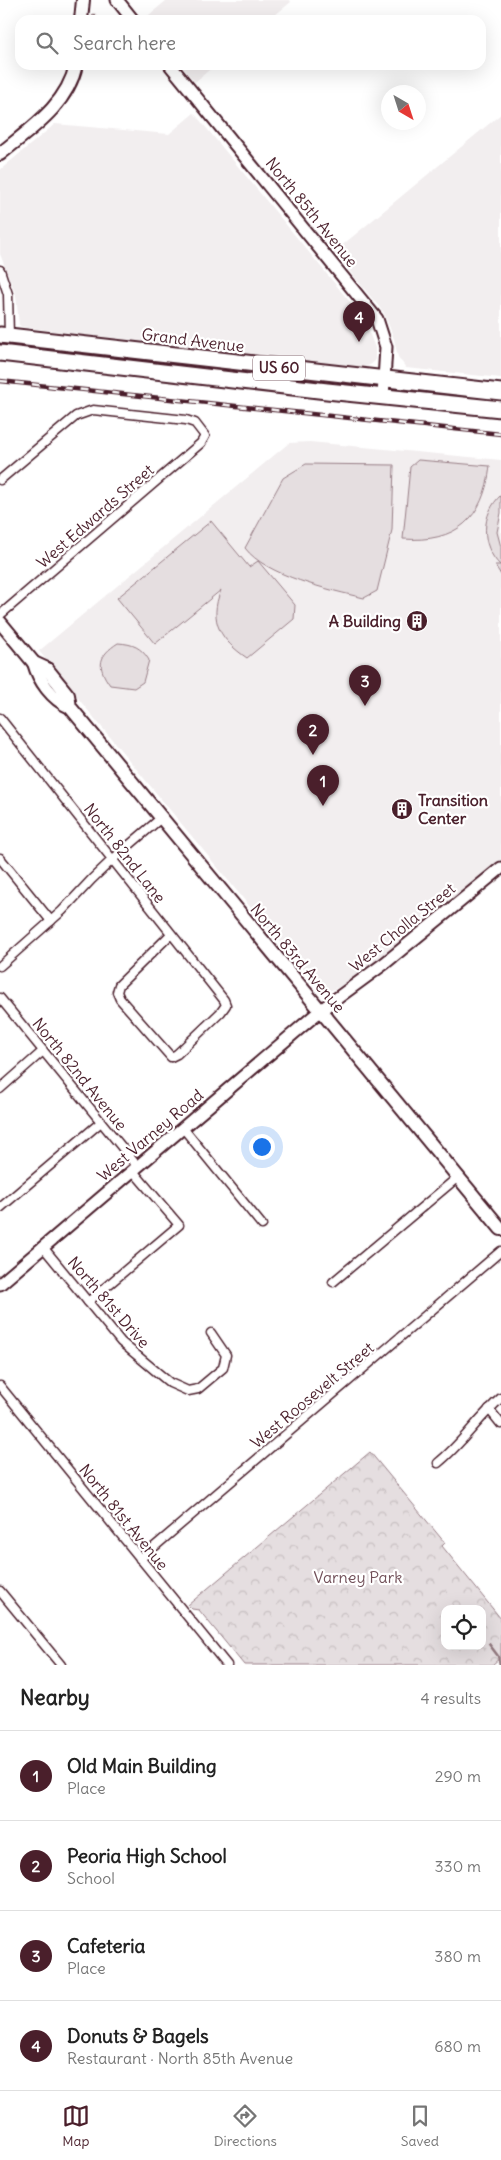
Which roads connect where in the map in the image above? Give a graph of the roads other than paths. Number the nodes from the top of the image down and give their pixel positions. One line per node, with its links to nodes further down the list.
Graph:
1 (83, 0): 3 (main road)
2 (117, 0): 4 (street)
3 (82, 15)
4 (129, 15)
5 (74, 70): 7 (main road)
6 (174, 70): 13 (street, North 85th Avenue)
7 (0, 154)
8 (0, 270): 9 (street)
9 (5, 336): 10 (highway, Grand Avenue / US 60)
10 (119, 349): 12 (highway); 13 (highway, Grand Avenue / US 60)
11 (0, 353): 12 (highway, US 60)
12 (118, 367): 15 (highway, US 60)
13 (385, 379): 14 (highway, Grand Avenue / US 60); 15 (street, North 85th Avenue)
14 (501, 392)
15 (383, 397): 16 (highway, US 60)
16 (501, 409)
17 (0, 480): 18 (street, West Edwards Street)
18 (0, 615)
19 (0, 622): 21 (main road, North 83rd Avenue)
20 (0, 718): 23 (street, North 82nd Lane)
21 (161, 818): 23 (street); 29 (main road, North 83rd Avenue)
22 (0, 858): 25 (street)
23 (113, 859): 25 (street); 26 (street, North 82nd Lane)
24 (501, 868): 29 (street, West Cholla Street)
25 (51, 921): 27 (street)
26 (171, 934): 26 (street, North 82nd Lane)
27 (0, 966)
28 (0, 998): 30 (street, North 82nd Avenue)
29 (321, 1010): 33 (street, West Varney Road); 35 (main road, North 83rd Avenue)
30 (43, 1051): 31 (street); 32 (street, North 82nd Avenue)
31 (0, 1089)
32 (101, 1122): 34 (street, North 82nd Avenue); 36 (street)
33 (183, 1128): 34 (street, West Varney Road); 37 (street)
34 (135, 1169): 39 (street, West Varney Road); 43 (street, North 82nd Avenue)
35 (458, 1177): 38 (main road, North 83rd Avenue); 41 (street)
36 (0, 1208)
37 (262, 1225)
38 (501, 1229)
39 (43, 1247): 42 (street, West Varney Road); 43 (street, North 81st Drive)
40 (501, 1251): 50 (street, West Roosevelt Street)
41 (333, 1282)
42 (0, 1284)
43 (88, 1302): 44 (street, North 81st Drive)
44 (211, 1333)
45 (0, 1386): 50 (street, North 81st Avenue)
46 (501, 1398): 47 (street)
47 (489, 1409): 48 (street); 49 (street)
48 (501, 1424)
49 (438, 1463)
50 (140, 1559): 53 (street, North 81st Avenue)
51 (0, 1591): 52 (street)
52 (61, 1665)
53 (227, 1665)

